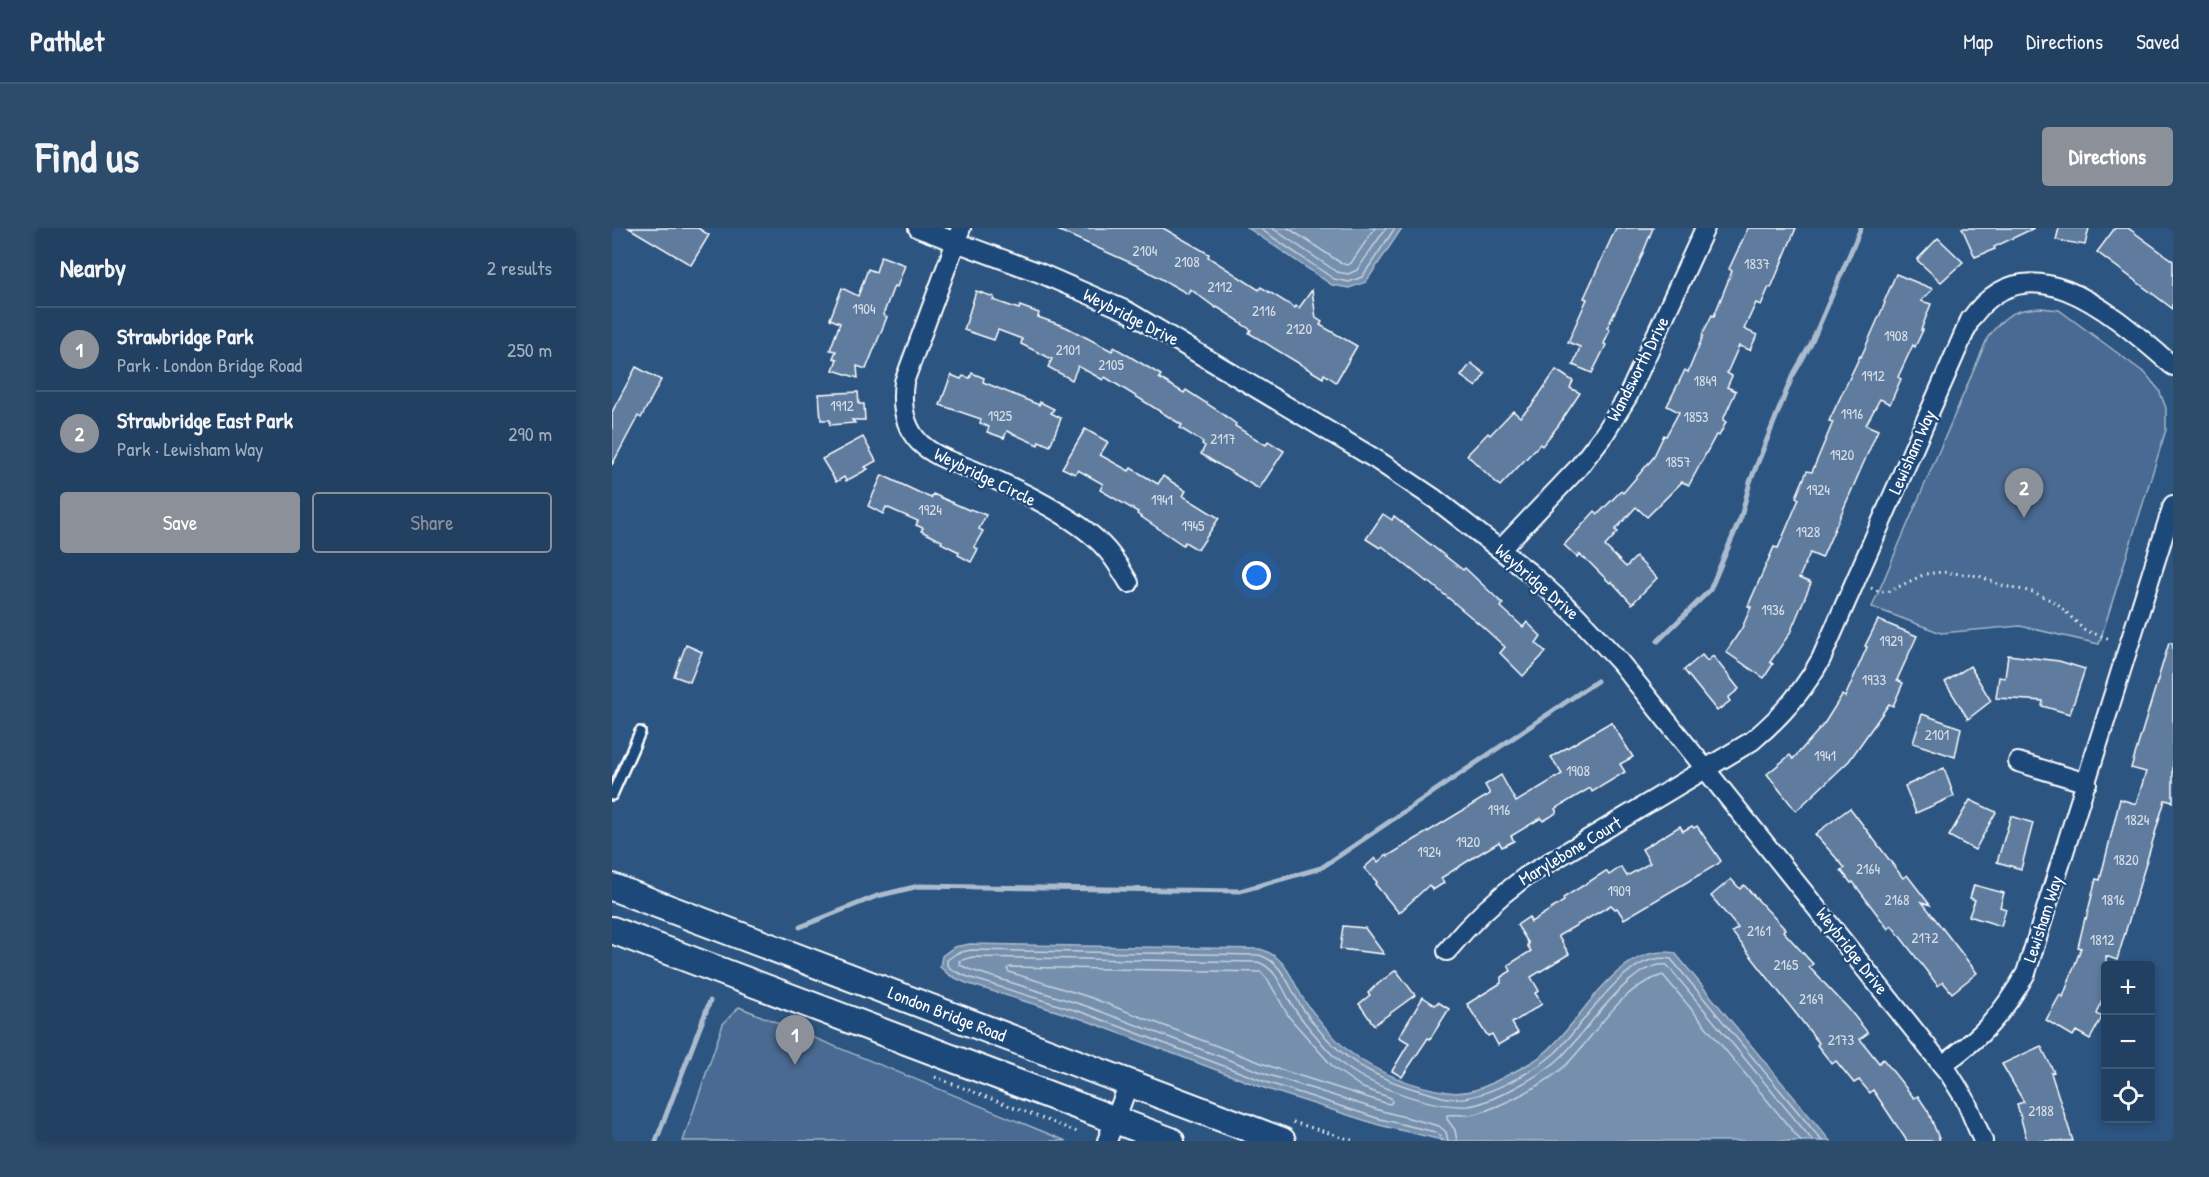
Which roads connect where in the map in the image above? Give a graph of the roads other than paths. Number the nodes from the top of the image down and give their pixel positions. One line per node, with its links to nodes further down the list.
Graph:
1 (918, 228): 3 (street, Weybridge Drive)
2 (1705, 228): 6 (street, Wandsworth Drive)
3 (959, 235): 6 (street, Weybridge Drive); 7 (street, Weybridge Circle)
4 (2173, 366): 10 (street, Lewisham Way)
5 (2173, 505): 11 (street, Lewisham Way)
6 (1501, 549): 10 (street, Weybridge Drive)
7 (1128, 583)
8 (640, 732): 12 (lane)
9 (2018, 762): 11 (street)
10 (1707, 769): 15 (street, Marylebone Court); 16 (street, Weybridge Drive)
11 (2087, 783): 16 (street, Lewisham Way)
12 (612, 795)
13 (612, 888): 17 (main road, London Bridge Road)
14 (612, 930): 18 (main road)
15 (1447, 951)
16 (1942, 1065): 21 (street, Weybridge Drive)
17 (1129, 1083): 18 (street); 20 (main road, London Bridge Road)
18 (1111, 1131): 19 (main road)
19 (1171, 1141)
20 (1282, 1141)
21 (1983, 1141)

